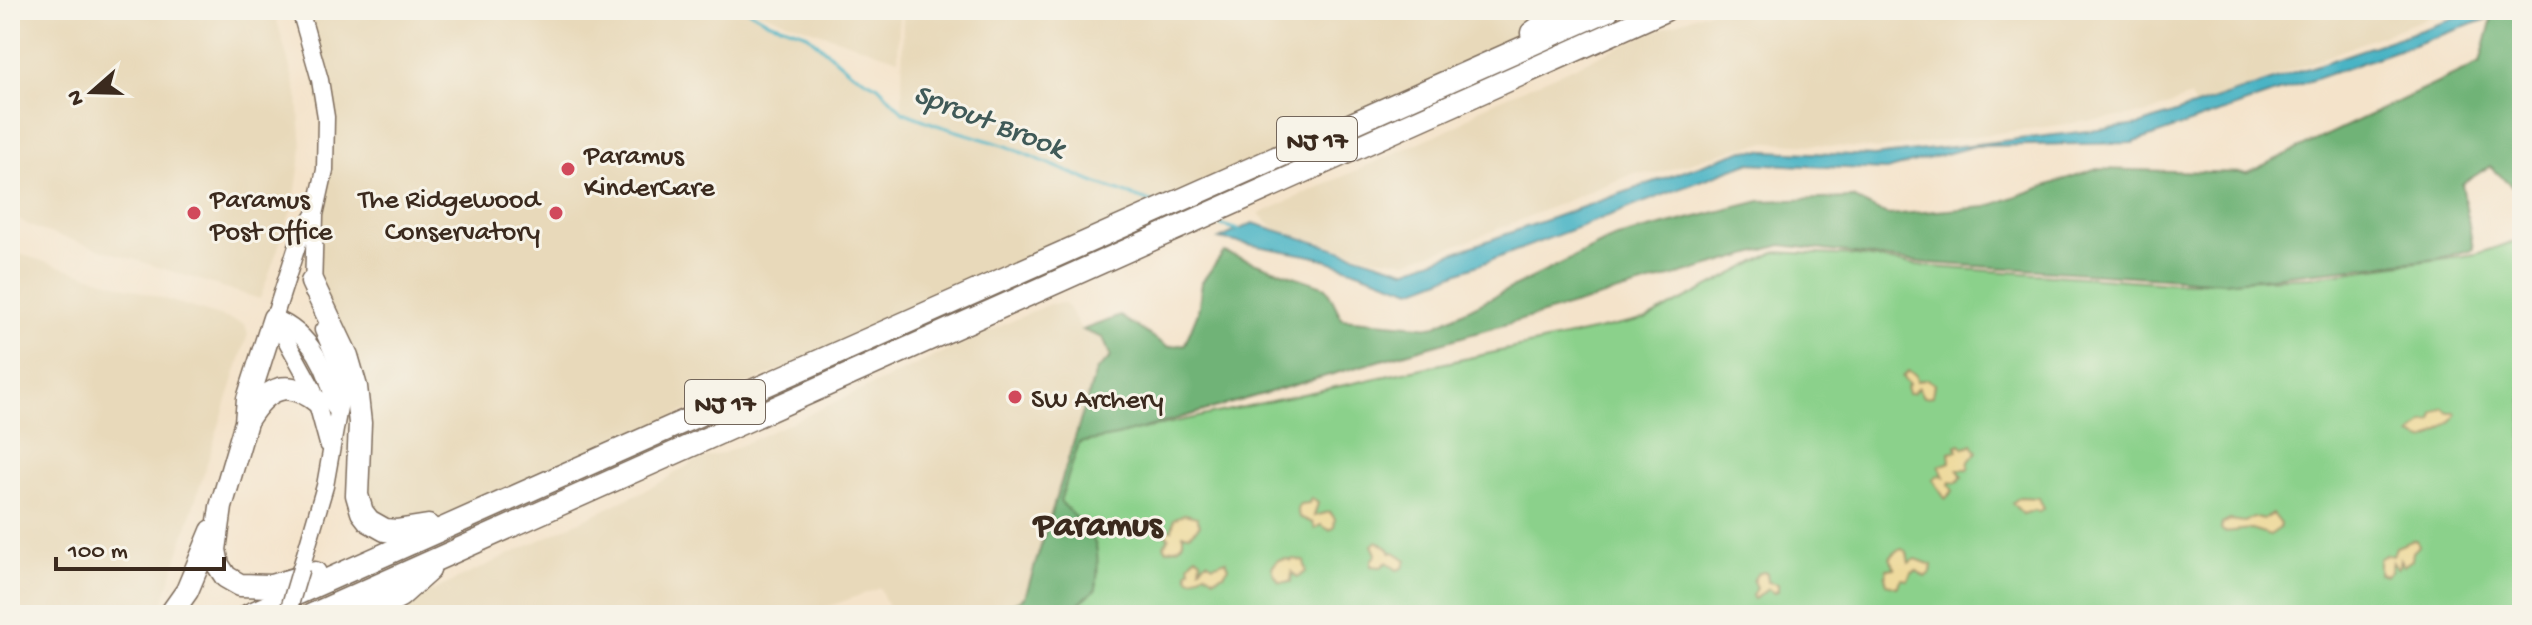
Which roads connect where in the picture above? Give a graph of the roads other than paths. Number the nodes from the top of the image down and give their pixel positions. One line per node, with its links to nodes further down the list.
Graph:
1 (300, 10): 6 (street)
2 (1564, 10): 5 (highway)
3 (1608, 10): 5 (highway, NJ 17)
4 (1659, 13): 16 (highway, NJ 17)
5 (1460, 76): 14 (highway, NJ 17)
6 (315, 215): 7 (street); 8 (street)
7 (312, 282): 10 (street); 14 (highway)
8 (274, 318): 9 (street); 10 (street); 11 (highway)
9 (318, 402): 11 (highway); 12 (street)
10 (337, 418): 12 (street)
11 (246, 422): 13 (highway)
12 (330, 453): 20 (street, bridge)
13 (221, 507): 15 (highway); 18 (highway)
14 (472, 517): 15 (highway, NJ 17)
15 (402, 546): 19 (highway, NJ 17)
16 (449, 553): 17 (highway, NJ 17); 21 (highway)
17 (319, 613)
18 (170, 615)
19 (249, 615)
20 (287, 615)
21 (364, 615)

